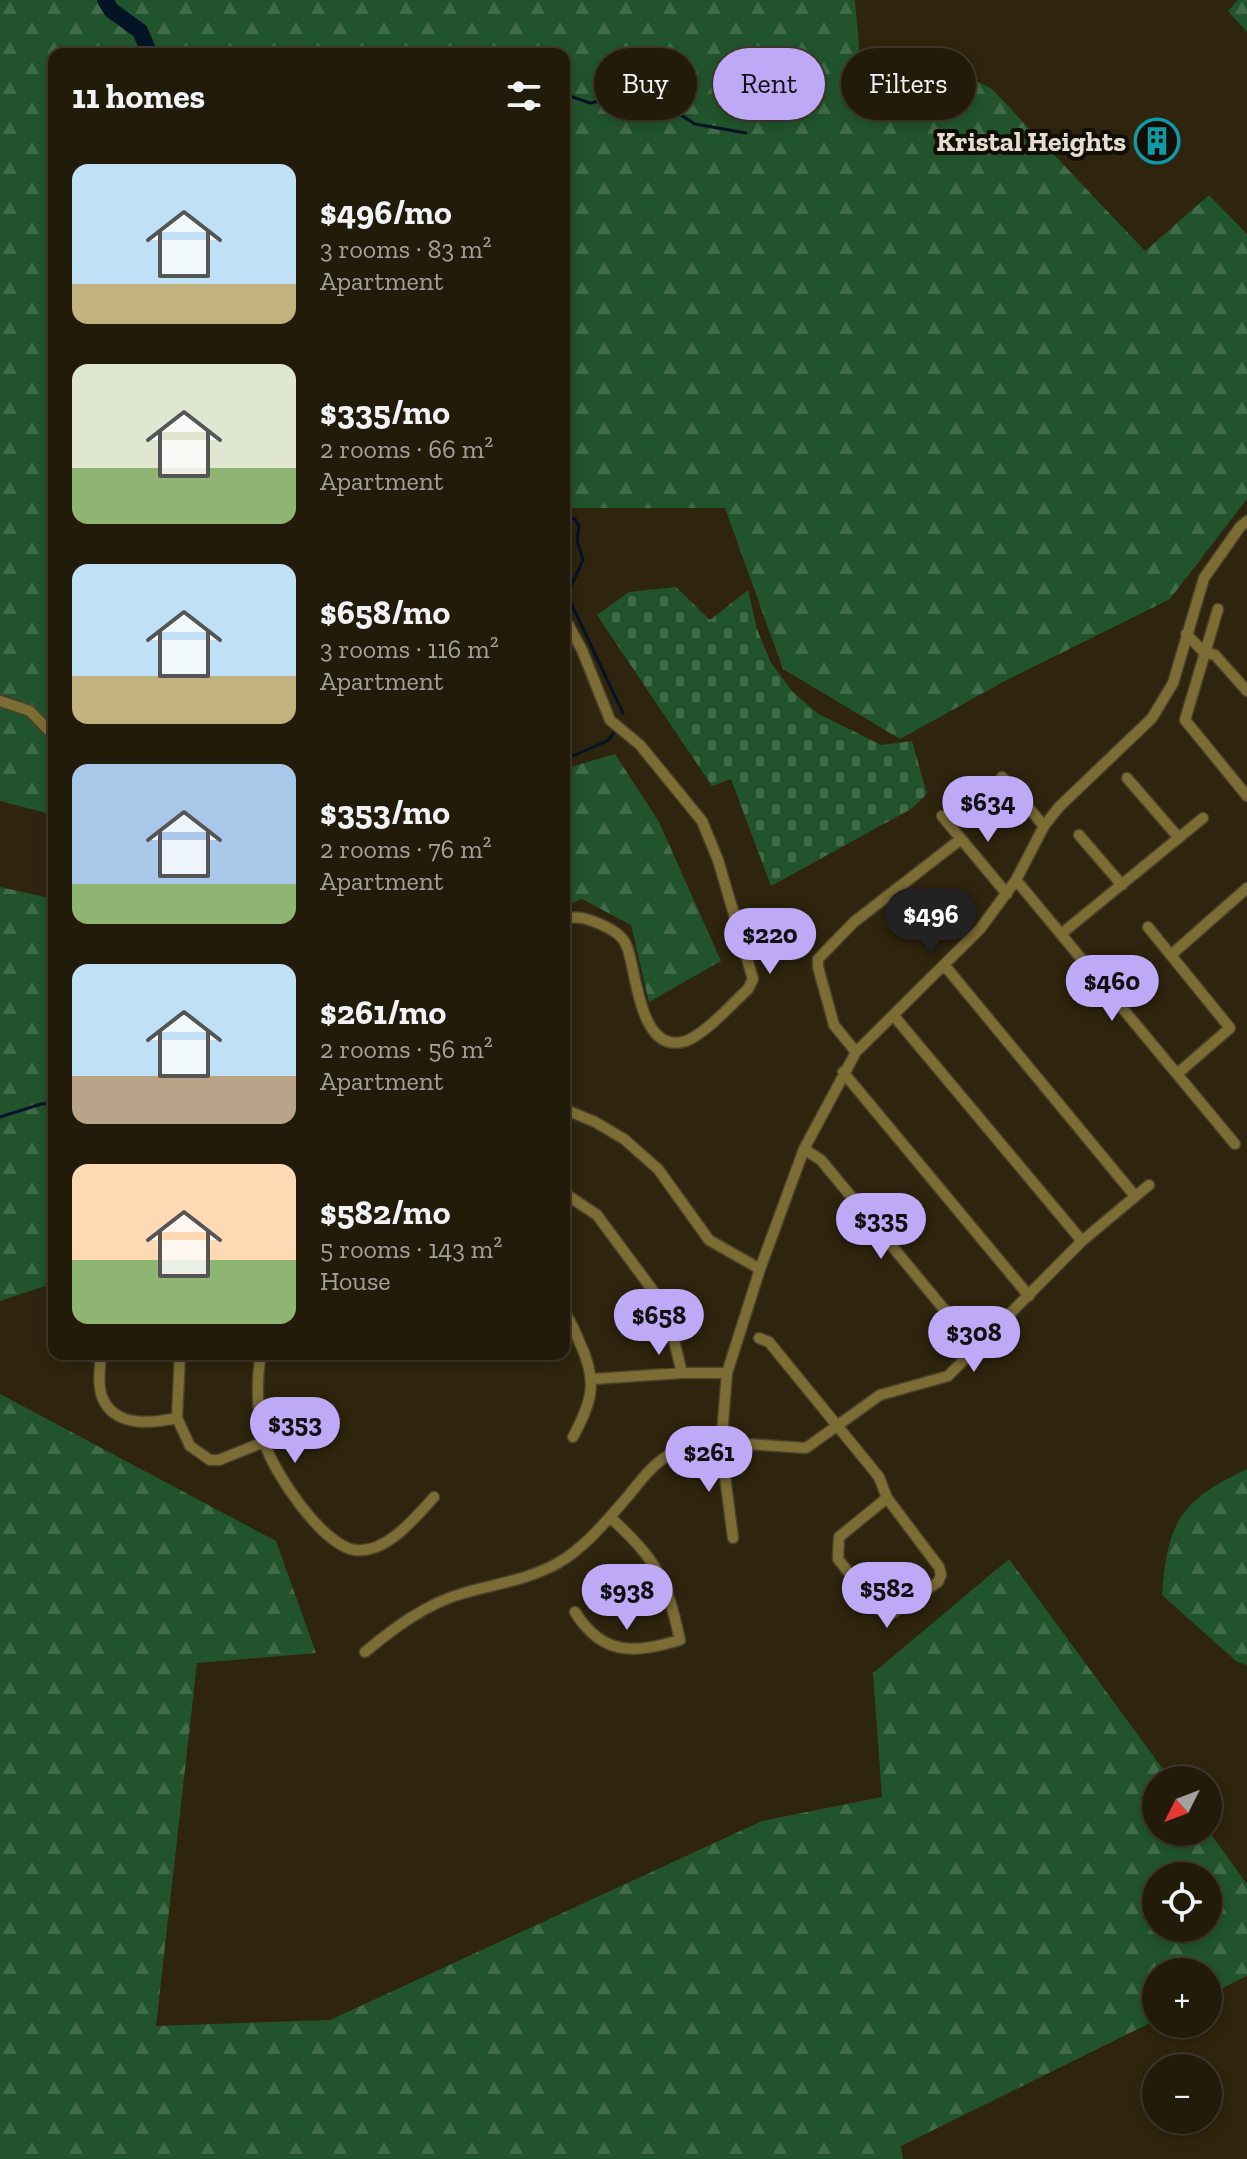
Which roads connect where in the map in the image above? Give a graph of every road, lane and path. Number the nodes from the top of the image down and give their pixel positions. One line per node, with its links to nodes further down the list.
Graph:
1 (1247, 521): 4 (street)
2 (1218, 609): 5 (street)
3 (570, 628): 22 (street)
4 (1186, 634): 5 (street); 14 (street)
5 (1204, 652): 6 (street); 11 (street)
6 (1247, 691)
7 (0, 701): 8 (street)
8 (48, 730)
9 (1002, 777): 14 (street)
10 (1127, 778): 16 (street)
11 (1247, 796)
12 (942, 816): 17 (street)
13 (1203, 818): 16 (street)
14 (1044, 826): 18 (street)
15 (1079, 835): 19 (street)
16 (1179, 838): 19 (street)
17 (961, 839): 21 (street); 28 (street)
18 (1016, 880): 21 (street); 24 (street)
19 (1122, 885): 24 (street)
20 (1247, 888): 25 (street)
21 (1007, 894): 26 (street)
22 (570, 917)
23 (1148, 927): 25 (street)
24 (1061, 934): 30 (street)
25 (1171, 955): 30 (street)
26 (945, 966): 27 (street); 35 (street)
27 (894, 1016): 28 (street); 37 (street)
28 (856, 1052): 29 (street)
29 (843, 1072): 33 (street); 39 (street)
30 (1177, 1074): 32 (street)
31 (570, 1112): 38 (street)
32 (1235, 1144)
33 (804, 1149): 38 (street); 42 (street)
34 (1149, 1185): 35 (street)
35 (1135, 1196): 37 (street)
36 (570, 1197): 46 (street)
37 (1082, 1241): 39 (street)
38 (760, 1269): 47 (street)
39 (1029, 1296): 42 (street)
40 (570, 1324): 48 (street)
41 (759, 1338): 50 (street)
42 (976, 1348): 50 (street)
43 (101, 1360): 49 (street)
44 (180, 1360): 49 (street)
45 (260, 1360): 52 (street)
46 (682, 1373): 47 (street); 48 (street)
47 (727, 1373): 54 (street)
48 (593, 1379): 51 (street)
49 (177, 1418): 52 (street)
50 (838, 1426): 53 (street); 56 (street)
51 (573, 1437)
52 (264, 1442): 55 (street)
53 (747, 1444)
54 (721, 1446): 57 (street); 58 (street)
55 (434, 1497)
56 (887, 1498): 56 (street)
57 (610, 1517): 59 (street); 60 (street)
58 (733, 1538)
59 (575, 1612)
60 (365, 1652)

